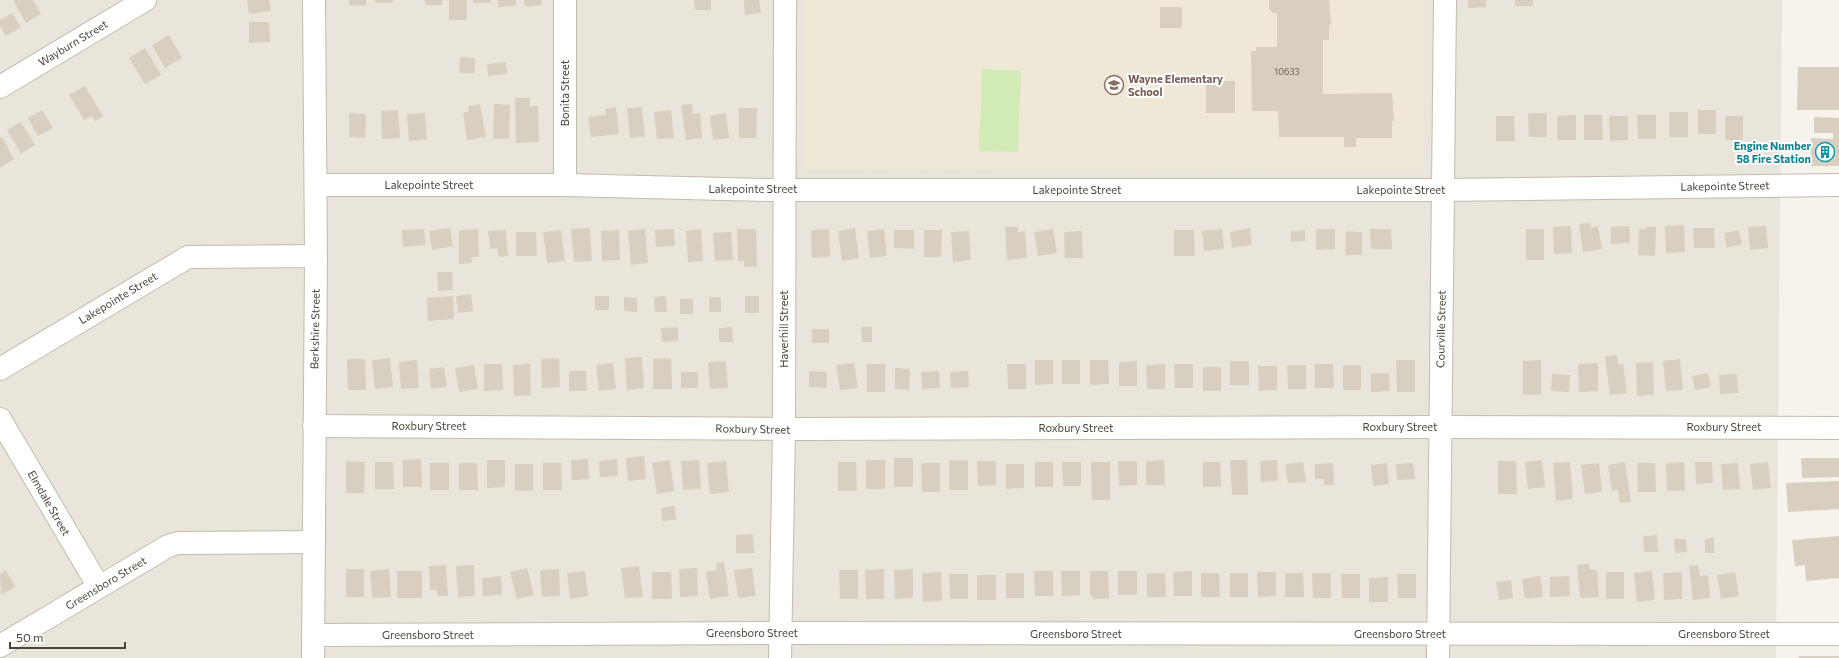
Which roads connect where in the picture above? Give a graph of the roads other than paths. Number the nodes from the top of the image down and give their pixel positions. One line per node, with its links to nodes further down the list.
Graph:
1 (145, 0): 6 (street, Wayburn Street)
2 (314, 0): 7 (street, Berkshire Street)
3 (565, 0): 8 (street, Bonita Street)
4 (785, 0): 10 (street, Haverhill Street)
5 (1444, 0): 11 (street, Courville Street)
6 (0, 87)
7 (316, 185): 8 (street, Lakepointe Street); 12 (street, Berkshire Street)
8 (565, 185): 10 (street, Lakepointe Street)
9 (1839, 185): 11 (street, Lakepointe Street)
10 (784, 189): 11 (street, Lakepointe Street); 18 (street, Haverhill Street)
11 (1444, 190): 16 (street, Courville Street)
12 (316, 256): 13 (street, Lakepointe Street); 15 (street, Berkshire Street)
13 (0, 370)
14 (0, 419): 20 (street, Elmdale Street)
15 (314, 426): 18 (street, Roxbury Street); 19 (street, Berkshire Street)
16 (1439, 427): 17 (street, Roxbury Street); 18 (street, Roxbury Street); 24 (street, Courville Street)
17 (1839, 428)
18 (784, 429): 21 (street, Haverhill Street)
19 (314, 542): 20 (street, Greensboro Street); 23 (street, Berkshire Street)
20 (98, 587): 25 (street, Greensboro Street)
21 (780, 633): 23 (street, Greensboro Street); 24 (street, Greensboro Street); 27 (street, Haverhill Street)
22 (1839, 634): 24 (street, Greensboro Street)
23 (314, 635): 26 (street, Berkshire Street)
24 (1438, 635): 28 (street, Courville Street)
25 (0, 646)
26 (313, 658)
27 (780, 658)
28 (1438, 658)

